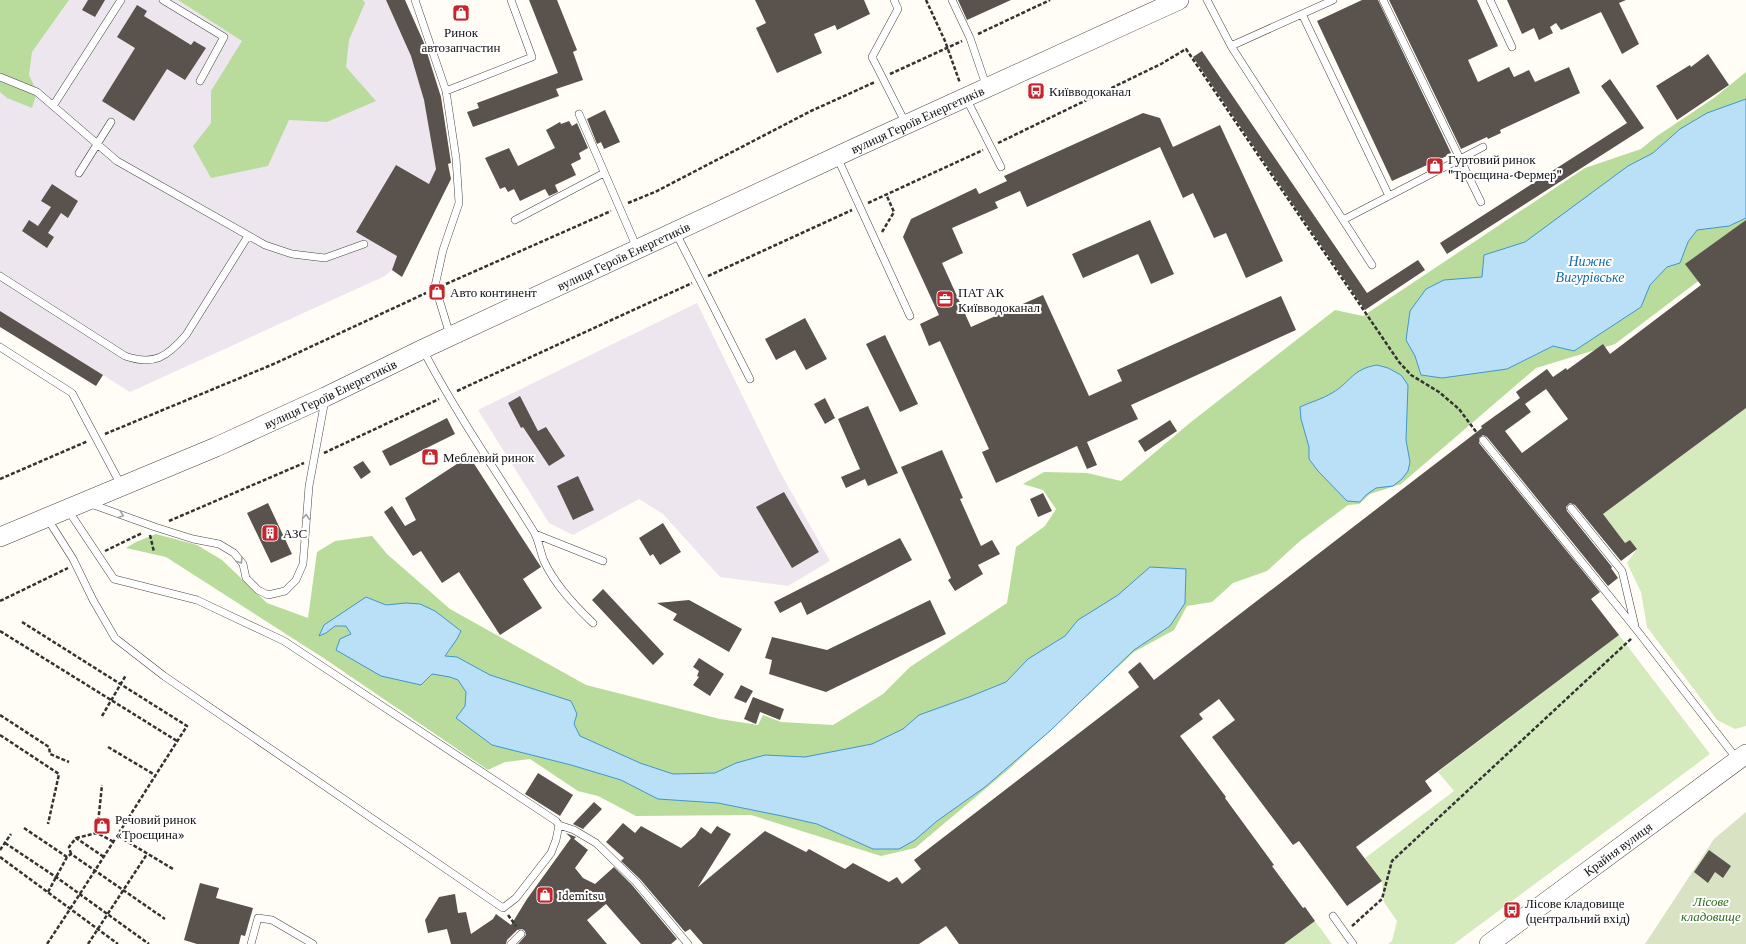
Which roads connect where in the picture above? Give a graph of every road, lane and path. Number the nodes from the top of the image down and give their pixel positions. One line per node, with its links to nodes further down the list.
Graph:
1 (122, 0): 25 (lane)
2 (163, 0): 21 (lane)
3 (415, 0): 23 (lane)
4 (512, 0): 23 (lane)
5 (894, 0): 20 (lane)
6 (926, 0): 18 (path)
7 (952, 0): 15 (lane)
8 (1050, 0): 15 (path)
9 (1179, 0): 22 (street, вулиця Героїв Енергетиків)
10 (1207, 0): 16 (lane)
11 (1333, 0): 14 (lane)
12 (1383, 0): 33 (lane)
13 (1490, 0): 17 (lane)
14 (1302, 14): 16 (lane); 38 (lane)
15 (970, 38): 18 (path); 22 (lane)
16 (1231, 46): 43 (lane)
17 (1512, 47)
18 (948, 48): 20 (path); 24 (path)
19 (0, 77): 25 (lane)
20 (882, 78): 28 (lane); 41 (path)
21 (200, 81)
22 (987, 88): 24 (street, вулиця Героїв Енергетиків)
23 (446, 91): 52 (lane)
24 (966, 98): 28 (street, вулиця Героїв Енергетиків); 30 (lane)
25 (53, 106): 29 (lane)
26 (580, 114): 36 (lane)
27 (111, 122): 29 (lane)
28 (906, 125): 32 (street, вулиця Героїв Енергетиків)
29 (97, 144): 35 (lane); 45 (lane)
30 (990, 147): 34 (lane); 37 (path); 61 (path)
31 (1483, 147): 33 (lane)
32 (837, 156): 40 (lane); 44 (street, вулиця Героїв Енергетиків)
33 (1460, 159): 38 (lane); 39 (lane)
34 (1001, 167)
35 (79, 173)
36 (604, 173): 41 (lane); 42 (lane)
37 (886, 194): 40 (path); 46 (path)
38 (1389, 196): 43 (lane)
39 (1481, 202)
40 (860, 206): 46 (lane); 51 (path)
41 (619, 207): 48 (lane); 52 (path)
42 (515, 220)
43 (1343, 220): 49 (lane)
44 (676, 232): 48 (street, вулиця Героїв Енергетиків); 51 (lane)
45 (248, 236): 47 (lane); 50 (lane)
46 (876, 241): 53 (lane)
47 (364, 244)
48 (638, 250): 54 (street, вулиця Героїв Енергетиків)
49 (1372, 265)
50 (0, 276)
51 (700, 280): 57 (lane); 58 (path)
52 (436, 288): 54 (lane); 60 (path)
53 (910, 316)
54 (451, 338): 56 (street, вулиця Героїв Енергетиків)
55 (0, 347): 60 (lane)
56 (423, 349): 58 (lane); 59 (street, вулиця Героїв Енергетиків)
57 (750, 379)
58 (447, 396): 62 (path); 70 (lane)
59 (325, 397): 62 (lane); 64 (street, вулиця Героїв Енергетиків)
60 (95, 438): 63 (path); 64 (lane)
61 (1482, 440): 80 (lane)
62 (315, 458): 69 (path); 69 (lane, one-way to 62)
63 (0, 479)
64 (121, 485): 65 (street, вулиця Героїв Енергетиків)
65 (85, 501): 67 (street, вулиця Героїв Енергетиків); 69 (lane, one-way to 69)
66 (1571, 508): 80 (lane)
67 (67, 509): 68 (street, вулиця Героїв Енергетиків); 73 (lane)
68 (47, 517): 71 (street, вулиця Героїв Енергетиків); 75 (lane)
69 (153, 528): 72 (path); 73 (path)
70 (535, 534): 74 (lane); 78 (lane)
71 (0, 537)
72 (154, 552)
73 (98, 554): 94 (lane)
74 (603, 561)
75 (76, 565): 76 (path); 114 (lane)
76 (0, 601)
77 (22, 622): 82 (path)
78 (593, 623)
79 (0, 631): 83 (path)
80 (1637, 631): 89 (lane); 120 (path)
81 (126, 675): 82 (path)
82 (120, 684): 83 (path); 87 (path)
83 (111, 700): 85 (path); 87 (path)
84 (0, 715): 90 (path)
85 (102, 716)
86 (0, 735): 93 (path)
87 (177, 741): 91 (path)
88 (108, 747): 91 (path)
89 (1742, 757): 131 (street, Крайня вулиця)
90 (69, 762)
91 (155, 775): 98 (path)
92 (102, 785): 96 (path)
93 (48, 824)
94 (559, 825): 114 (lane); 129 (lane)
95 (24, 828): 107 (path)
96 (98, 833): 99 (path); 101 (path)
97 (11, 834): 100 (path)
98 (118, 836): 101 (path); 104 (path)
99 (76, 838): 103 (path); 106 (path)
100 (5, 842): 102 (path); 110 (path)
101 (114, 842): 106 (path)
102 (0, 850)
103 (72, 854): 107 (path); 109 (path)
104 (147, 854): 108 (path); 111 (path)
105 (0, 857): 112 (path)
106 (104, 857): 109 (path)
107 (67, 858): 110 (path)
108 (173, 869)
109 (96, 870): 111 (path); 113 (path)
110 (56, 877): 112 (path); 113 (path)
111 (123, 890): 116 (path); 118 (path)
112 (48, 892): 115 (path)
113 (80, 894): 115 (path); 116 (path)
114 (503, 908): 121 (path)
115 (71, 909): 119 (path); 122 (path)
116 (108, 914): 119 (path); 125 (path)
117 (1333, 916): 120 (lane)
118 (165, 918)
119 (98, 929): 123 (path); 124 (path)
120 (1345, 932): 130 (lane)
121 (521, 934): 128 (lane)
122 (47, 944)
123 (88, 944)
124 (118, 944)
125 (149, 944)
126 (251, 944): 127 (lane)
127 (313, 944)
128 (511, 944)
129 (688, 944)
130 (1353, 944)
131 (1489, 944)

